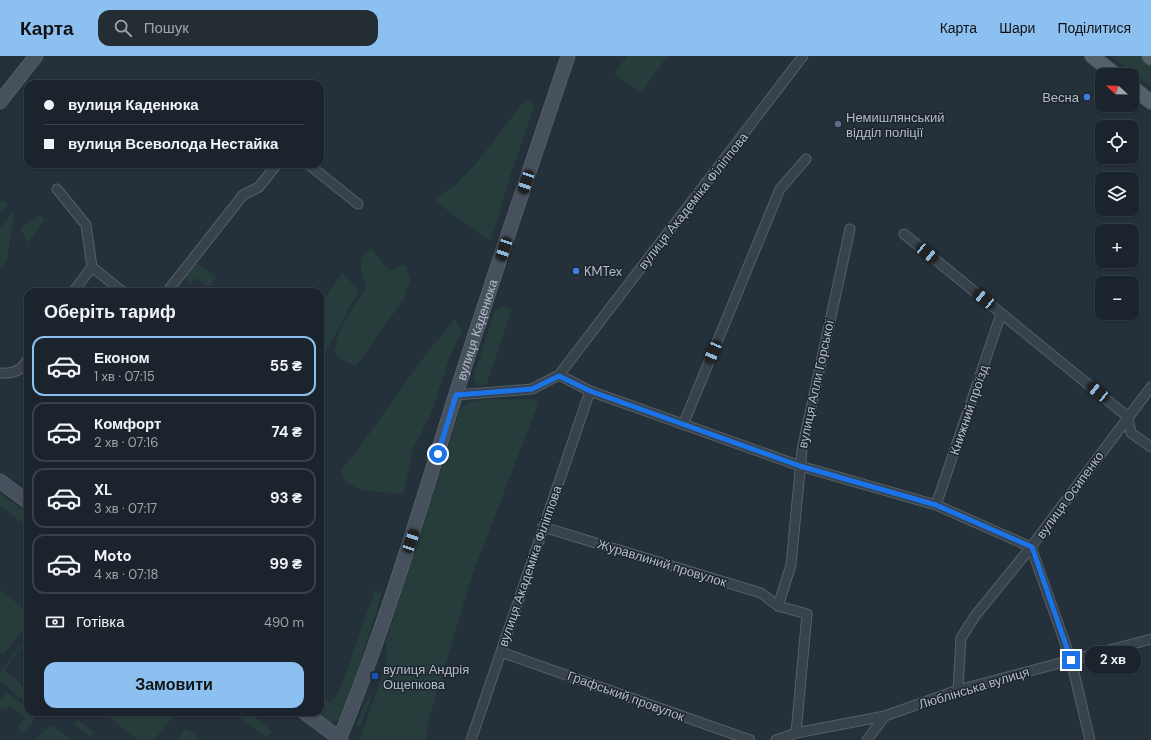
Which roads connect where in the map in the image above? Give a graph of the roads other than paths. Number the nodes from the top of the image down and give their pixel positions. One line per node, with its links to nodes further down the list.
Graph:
1 (36, 56): 7 (street)
2 (568, 56): 26 (street, вулиця Каденюка)
3 (804, 56): 23 (street, вулиця Академіка Філіппова)
4 (1092, 56): 5 (main road)
5 (1107, 68)
6 (1139, 93): 8 (main road)
7 (0, 102)
8 (1151, 102)
9 (806, 158): 28 (street)
10 (274, 168): 19 (street)
11 (313, 168): 13 (street)
12 (57, 189): 16 (street)
13 (358, 204)
14 (850, 229): 30 (street, вулиця Алли Горської)
15 (904, 234): 20 (street)
16 (92, 267): 17 (street); 18 (street)
17 (76, 288)
18 (118, 288)
19 (170, 288)
20 (1002, 314): 27 (street); 33 (street, Книжний проїзд)
21 (24, 364): 22 (street)
22 (0, 373)
23 (559, 376): 25 (street); 26 (street, вулиця Академіка Філіппова)
24 (1151, 387): 27 (street, вулиця Осипенко)
25 (590, 391): 28 (street); 34 (street, вулиця Академіка Філіппова)
26 (456, 395): 44 (street, вулиця Каденюка)
27 (1128, 417): 29 (street); 35 (street, вулиця Осипенко)
28 (683, 425): 30 (street)
29 (1151, 447)
30 (800, 466): 33 (street); 36 (street, вулиця Алли Горської)
31 (0, 481): 32 (street)
32 (24, 499)
33 (936, 505): 35 (street)
34 (544, 527): 36 (street, Журавлиний провулок); 38 (street, вулиця Академіка Філіппова)
35 (1032, 547): 39 (street); 40 (street, вулиця Осипенко)
36 (778, 606): 43 (street)
37 (1151, 639): 39 (street, Люблінська вулиця)
38 (501, 652): 45 (street, вулиця Академіка Філіппова); 46 (street, Графський провулок)
39 (1071, 660): 40 (street, Люблінська вулиця); 49 (street)
40 (958, 690): 42 (street, Люблінська вулиця)
41 (309, 716): 44 (street)
42 (885, 716): 43 (street, Люблінська вулиця); 48 (street)
43 (796, 733): 47 (street)
44 (340, 740)
45 (471, 740)
46 (750, 740)
47 (776, 740)
48 (867, 740)
49 (1090, 740)

